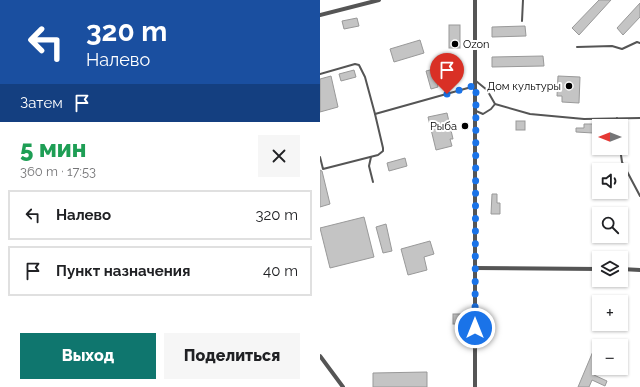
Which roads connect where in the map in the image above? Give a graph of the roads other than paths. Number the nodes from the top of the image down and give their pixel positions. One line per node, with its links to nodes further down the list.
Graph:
1 (379, 0): 4 (street)
2 (475, 0): 9 (street)
3 (522, 0): 5 (lane)
4 (320, 15)
5 (522, 21)
6 (640, 43): 7 (lane)
7 (577, 47)
8 (320, 74): 12 (lane)
9 (476, 83): 10 (lane); 11 (street); 12 (lane)
10 (495, 104): 11 (lane); 13 (lane)
11 (476, 111): 21 (street)
12 (375, 114): 17 (lane)
13 (617, 118): 14 (lane)
14 (640, 118)
15 (621, 155): 20 (lane)
16 (320, 157): 18 (lane)
17 (371, 157): 18 (lane); 19 (lane)
18 (321, 166)
19 (373, 182)
20 (640, 196)
21 (475, 268): 22 (street); 27 (street)
22 (592, 269)
23 (628, 270): 24 (street)
24 (640, 270)
25 (320, 356): 26 (street)
26 (343, 387)
27 (475, 387)

